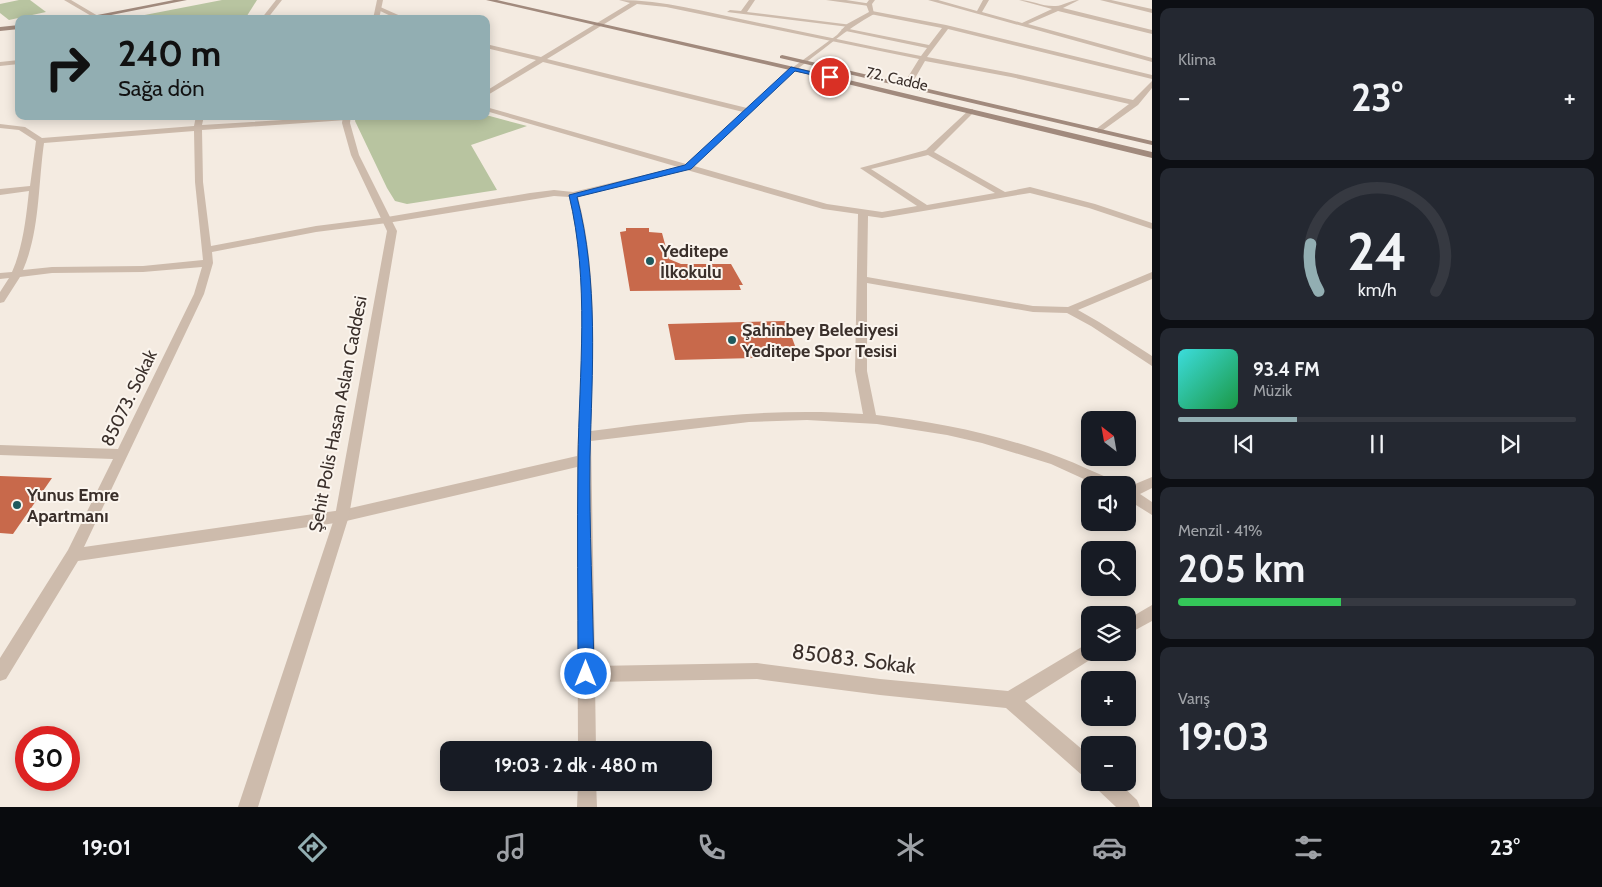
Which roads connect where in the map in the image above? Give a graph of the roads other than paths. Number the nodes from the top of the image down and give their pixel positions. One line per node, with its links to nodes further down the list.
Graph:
1 (67, 0): 24 (street)
2 (184, 0): 25 (main road)
3 (279, 0): 26 (street)
4 (380, 0): 18 (street)
5 (489, 0): 30 (main road, 72. Cadde)
6 (514, 0): 29 (main road)
7 (622, 0): 15 (street)
8 (752, 0): 23 (street)
9 (829, 0): 16 (street)
10 (931, 0): 22 (street)
11 (986, 0): 22 (street)
12 (1022, 0): 19 (street)
13 (1076, 0): 19 (street)
14 (1103, 0): 20 (street)
15 (637, 1): 17 (street); 29 (street)
16 (870, 2): 21 (street)
17 (665, 5): 23 (street); 37 (street)
18 (378, 8): 27 (street); 28 (street)
19 (1059, 9): 31 (street); 36 (street)
20 (1152, 11)
21 (872, 12): 33 (street); 34 (street)
22 (979, 12): 31 (street)
23 (743, 13): 34 (street)
24 (93, 15)
25 (101, 15)
26 (267, 15)
27 (377, 15)
28 (394, 15)
29 (604, 20): 30 (street); 40 (main road)
30 (596, 25): 43 (street); 48 (main road, 72. Cadde)
31 (1022, 26): 44 (street)
32 (15, 27): 35 (main road)
33 (946, 27): 39 (street); 49 (street)
34 (847, 28): 37 (street); 39 (street)
35 (0, 29)
36 (1152, 32)
37 (833, 40): 42 (street); 46 (street)
38 (490, 47): 43 (street)
39 (931, 47): 42 (street)
40 (757, 52)
41 (776, 56): 46 (main road)
42 (923, 58): 51 (street); 53 (street)
43 (543, 60): 52 (street); 55 (street)
44 (1152, 60)
45 (15, 62): 47 (street)
46 (805, 62): 48 (street); 51 (main road)
47 (0, 64)
48 (794, 69): 55 (street); 56 (main road, 72. Cadde)
49 (1152, 77)
50 (1152, 83): 53 (street)
51 (907, 85): 61 (main road)
52 (490, 92)
53 (1135, 103): 61 (street)
54 (490, 110): 66 (street)
55 (748, 111): 66 (street)
56 (970, 111): 64 (street); 65 (main road, 72. Cadde)
57 (258, 120): 59 (street)
58 (346, 120): 73 (street, Şehit Polis Hasan Aslan Caddesi)
59 (199, 122): 62 (street); 75 (street, 85073. Sokak)
60 (0, 126): 62 (street)
61 (1099, 131): 63 (main road)
62 (40, 141): 67 (street)
63 (1152, 144)
64 (929, 152): 69 (street); 71 (street)
65 (1152, 155)
66 (688, 167): 70 (street); 72 (street)
67 (34, 188): 68 (street); 77 (street)
68 (0, 192)
69 (1004, 194): 71 (street); 74 (street)
70 (573, 195): 73 (street); 85 (street)
71 (926, 208): 72 (street)
72 (863, 212): 80 (street)
73 (387, 220): 75 (street); 94 (street, Şehit Polis Hasan Aslan Caddesi)
74 (1152, 226)
75 (206, 250): 76 (street, 85073. Sokak)
76 (208, 263): 77 (street); 87 (street, 85073. Sokak)
77 (17, 274): 78 (street); 81 (street)
78 (0, 276)
79 (1151, 277): 82 (street)
80 (862, 279): 82 (street); 84 (street)
81 (0, 300)
82 (1069, 310): 83 (street)
83 (1152, 361)
84 (872, 420): 85 (street); 89 (street)
85 (585, 437): 88 (street)
86 (0, 450): 87 (street)
87 (122, 454): 95 (street, 85073. Sokak)
88 (584, 460): 94 (street); 100 (street)
89 (1089, 476)
90 (1152, 482): 91 (street)
91 (1136, 489)
92 (1136, 498): 93 (street)
93 (1152, 509)
94 (342, 516): 95 (street); 106 (street, Şehit Polis Hasan Aslan Caddesi)
95 (73, 555): 99 (street, 85073. Sokak)
96 (1152, 612): 97 (street)
97 (1136, 622)
98 (1081, 656): 101 (street)
99 (0, 673)
100 (586, 674): 101 (street, 85083. Sokak); 102 (street)
101 (1010, 700): 103 (street)
102 (587, 741)
103 (1081, 761)
104 (587, 791): 107 (street)
105 (1113, 791): 108 (street)
106 (248, 807)
107 (587, 807)
108 (1130, 807)

